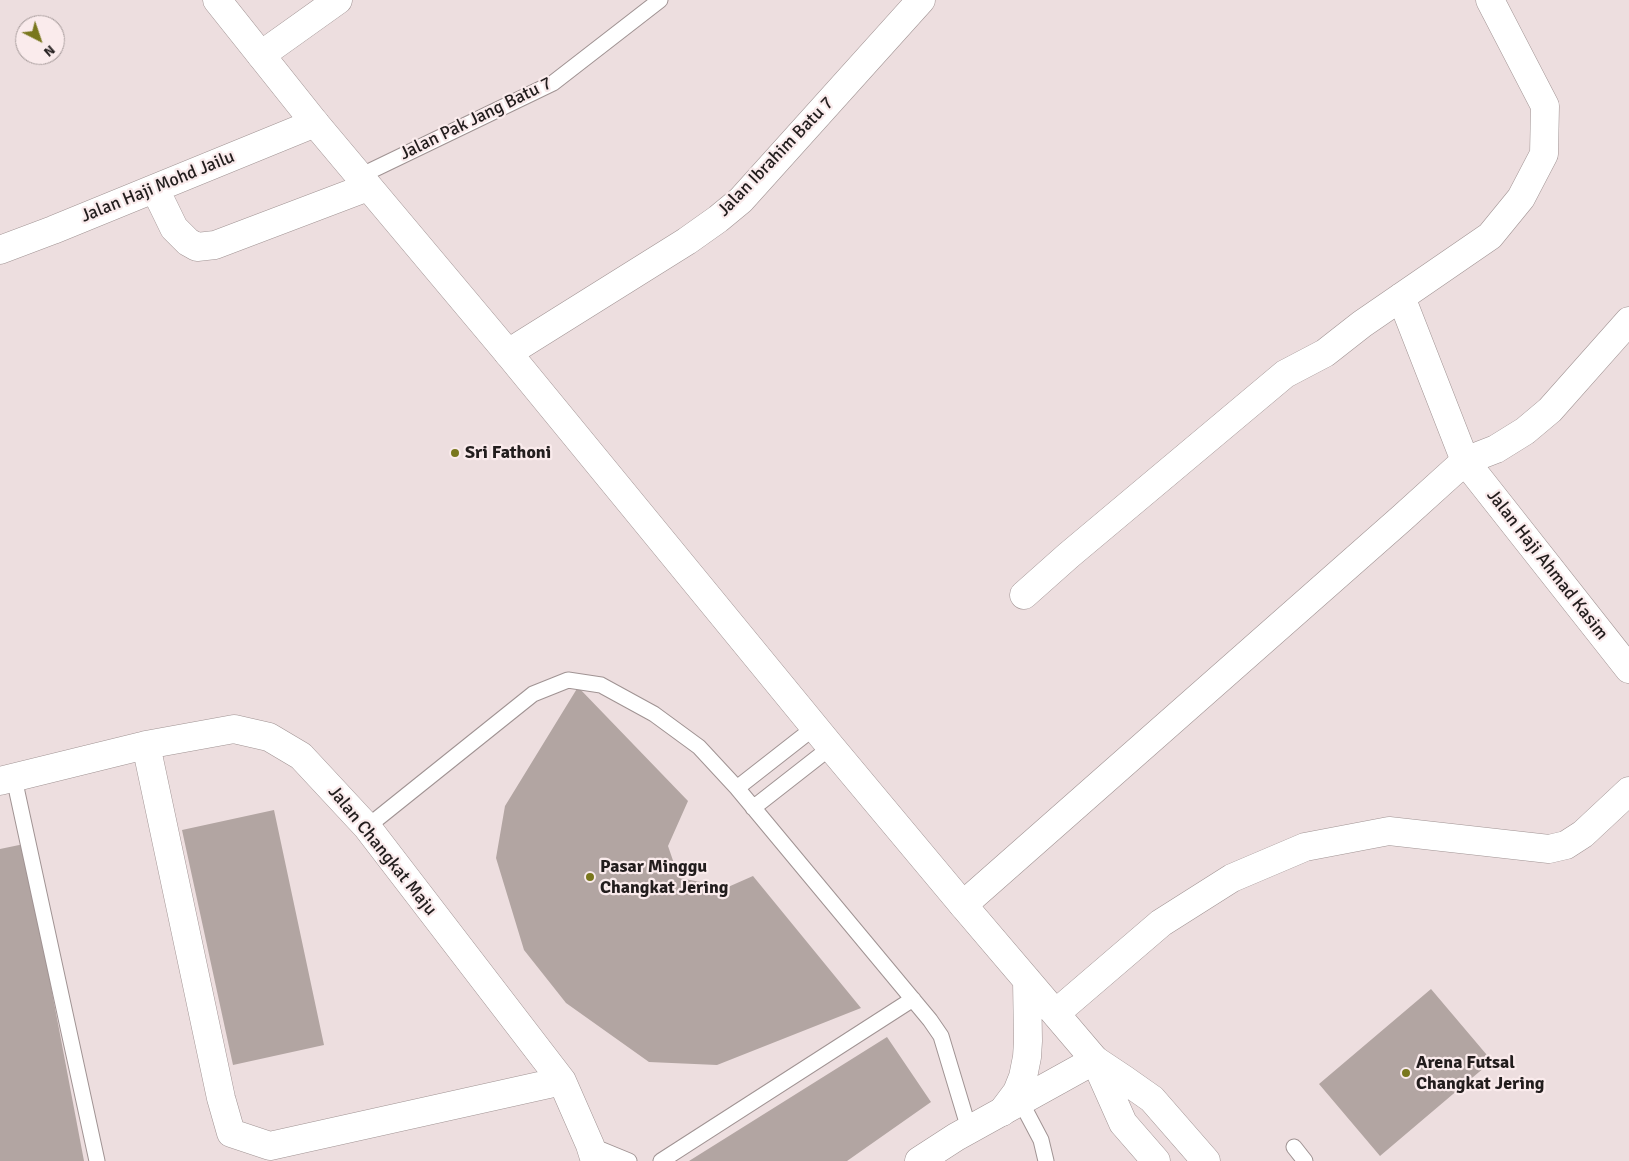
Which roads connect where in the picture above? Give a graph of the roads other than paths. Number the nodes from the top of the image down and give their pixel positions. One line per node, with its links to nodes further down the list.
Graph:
1 (216, 0): 6 (street)
2 (338, 0): 6 (street)
3 (660, 0): 8 (lane, Jalan Pak Jang Batu 7)
4 (921, 0): 13 (street, Jalan Ibrahim Batu 7)
5 (1490, 0): 11 (street)
6 (261, 55): 7 (street)
7 (315, 123): 8 (street); 9 (street, Jalan Haji Mohd Jailu)
8 (364, 182): 9 (street); 13 (street)
9 (155, 188): 10 (street, Jalan Haji Mohd Jailu)
10 (0, 250)
11 (1401, 297): 14 (street, Jalan Haji Ahmad Kasim); 15 (street)
12 (1629, 321): 14 (street)
13 (508, 353): 17 (street)
14 (1465, 461): 16 (street, Jalan Haji Ahmad Kasim); 24 (street)
15 (1024, 595)
16 (1629, 669)
17 (823, 737): 20 (lane); 22 (lane); 24 (street)
18 (146, 745): 19 (street, Jalan Changkat Maju); 23 (street, Jalan Changkat Maju); 29 (street)
19 (7, 780): 34 (lane)
20 (737, 788): 22 (lane); 23 (lane)
21 (1629, 791): 27 (street)
22 (753, 808): 26 (lane)
23 (367, 826): 29 (street, Jalan Changkat Maju)
24 (963, 905): 25 (street)
25 (1027, 980): 27 (street); 30 (street)
26 (913, 999): 31 (lane); 36 (lane)
27 (1056, 1013): 28 (street)
28 (1095, 1060): 30 (street); 39 (street); 40 (street)
29 (562, 1081): 33 (street, Jalan Changkat Maju)
30 (1011, 1107): 31 (street); 38 (lane)
31 (969, 1129): 37 (street)
32 (1294, 1147): 41 (lane)
33 (593, 1153): 35 (lane)
34 (97, 1161)
35 (629, 1161)
36 (661, 1161)
37 (919, 1161)
38 (1046, 1161)
39 (1156, 1161)
40 (1206, 1161)
41 (1305, 1161)

